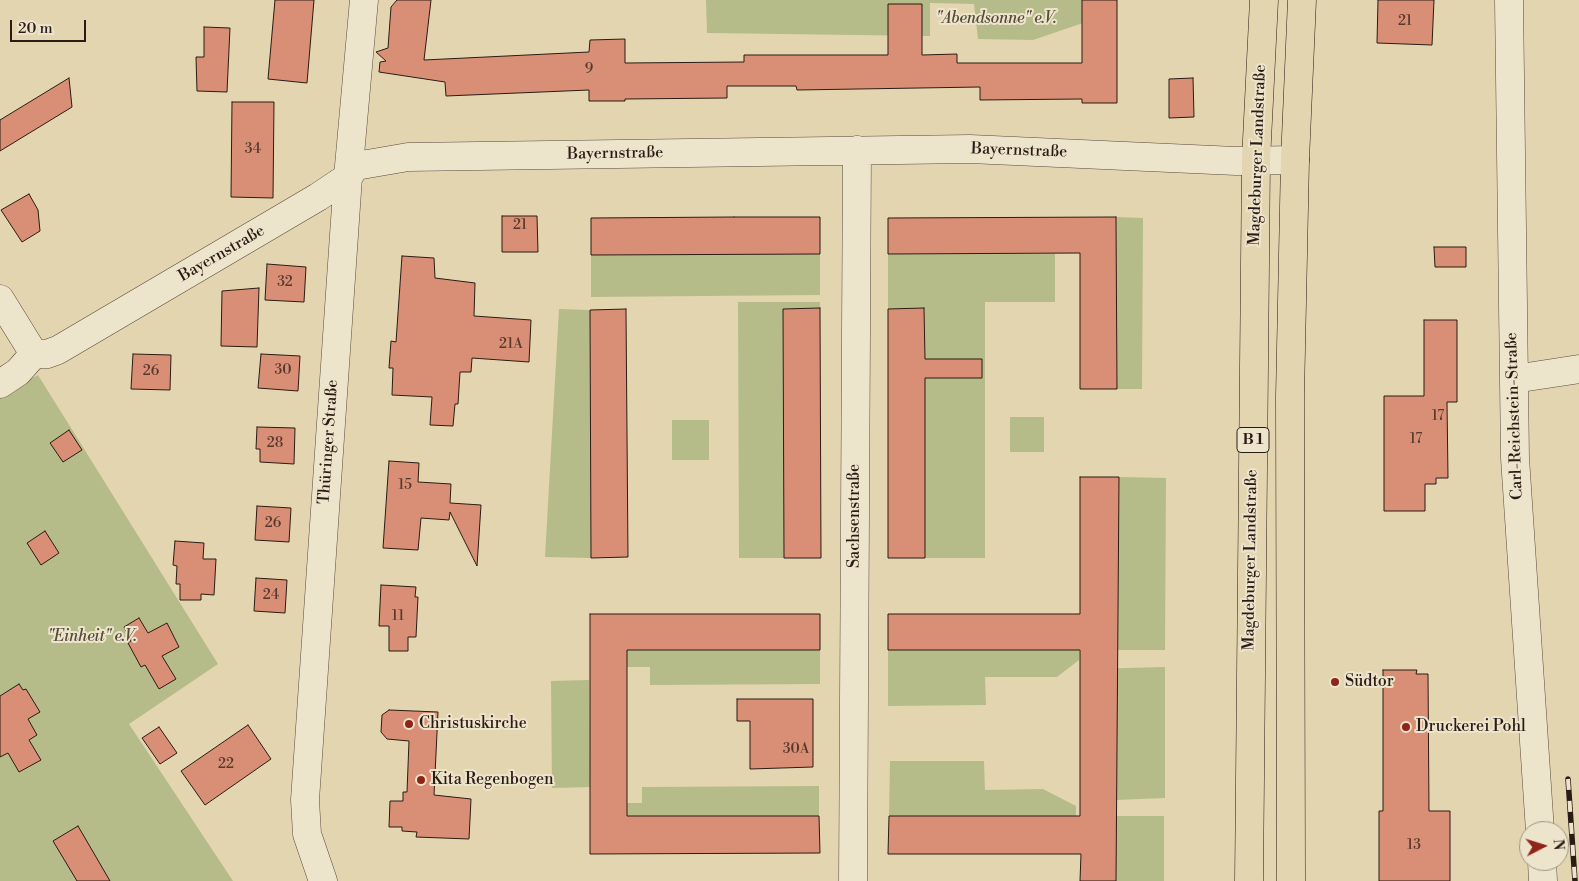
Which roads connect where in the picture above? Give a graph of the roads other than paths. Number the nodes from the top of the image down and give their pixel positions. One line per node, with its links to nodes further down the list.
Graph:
1 (364, 0): 8 (street, Thüringer Straße)
2 (1264, 0): 6 (main road, Magdeburger Landstraße / B 1)
3 (1302, 0): 7 (main road, B 1)
4 (1509, 0): 12 (street, Carl-Reichstein-Straße)
5 (857, 150): 6 (street, Bayernstraße); 8 (street, Bayernstraße); 16 (street, Sachsenstraße)
6 (1256, 160): 7 (street, Bayernstraße); 17 (main road, Magdeburger Landstraße / B 1)
7 (1295, 160): 18 (main road, B 1)
8 (348, 177): 10 (street, Bayernstraße); 15 (street, Thüringer Straße)
9 (0, 300): 10 (street)
10 (34, 354): 13 (street)
11 (1579, 368): 12 (street)
12 (1514, 379): 14 (street, Carl-Reichstein-Straße)
13 (0, 384)
14 (1539, 821)
15 (323, 881)
16 (853, 881)
17 (1249, 881)
18 (1291, 881)

